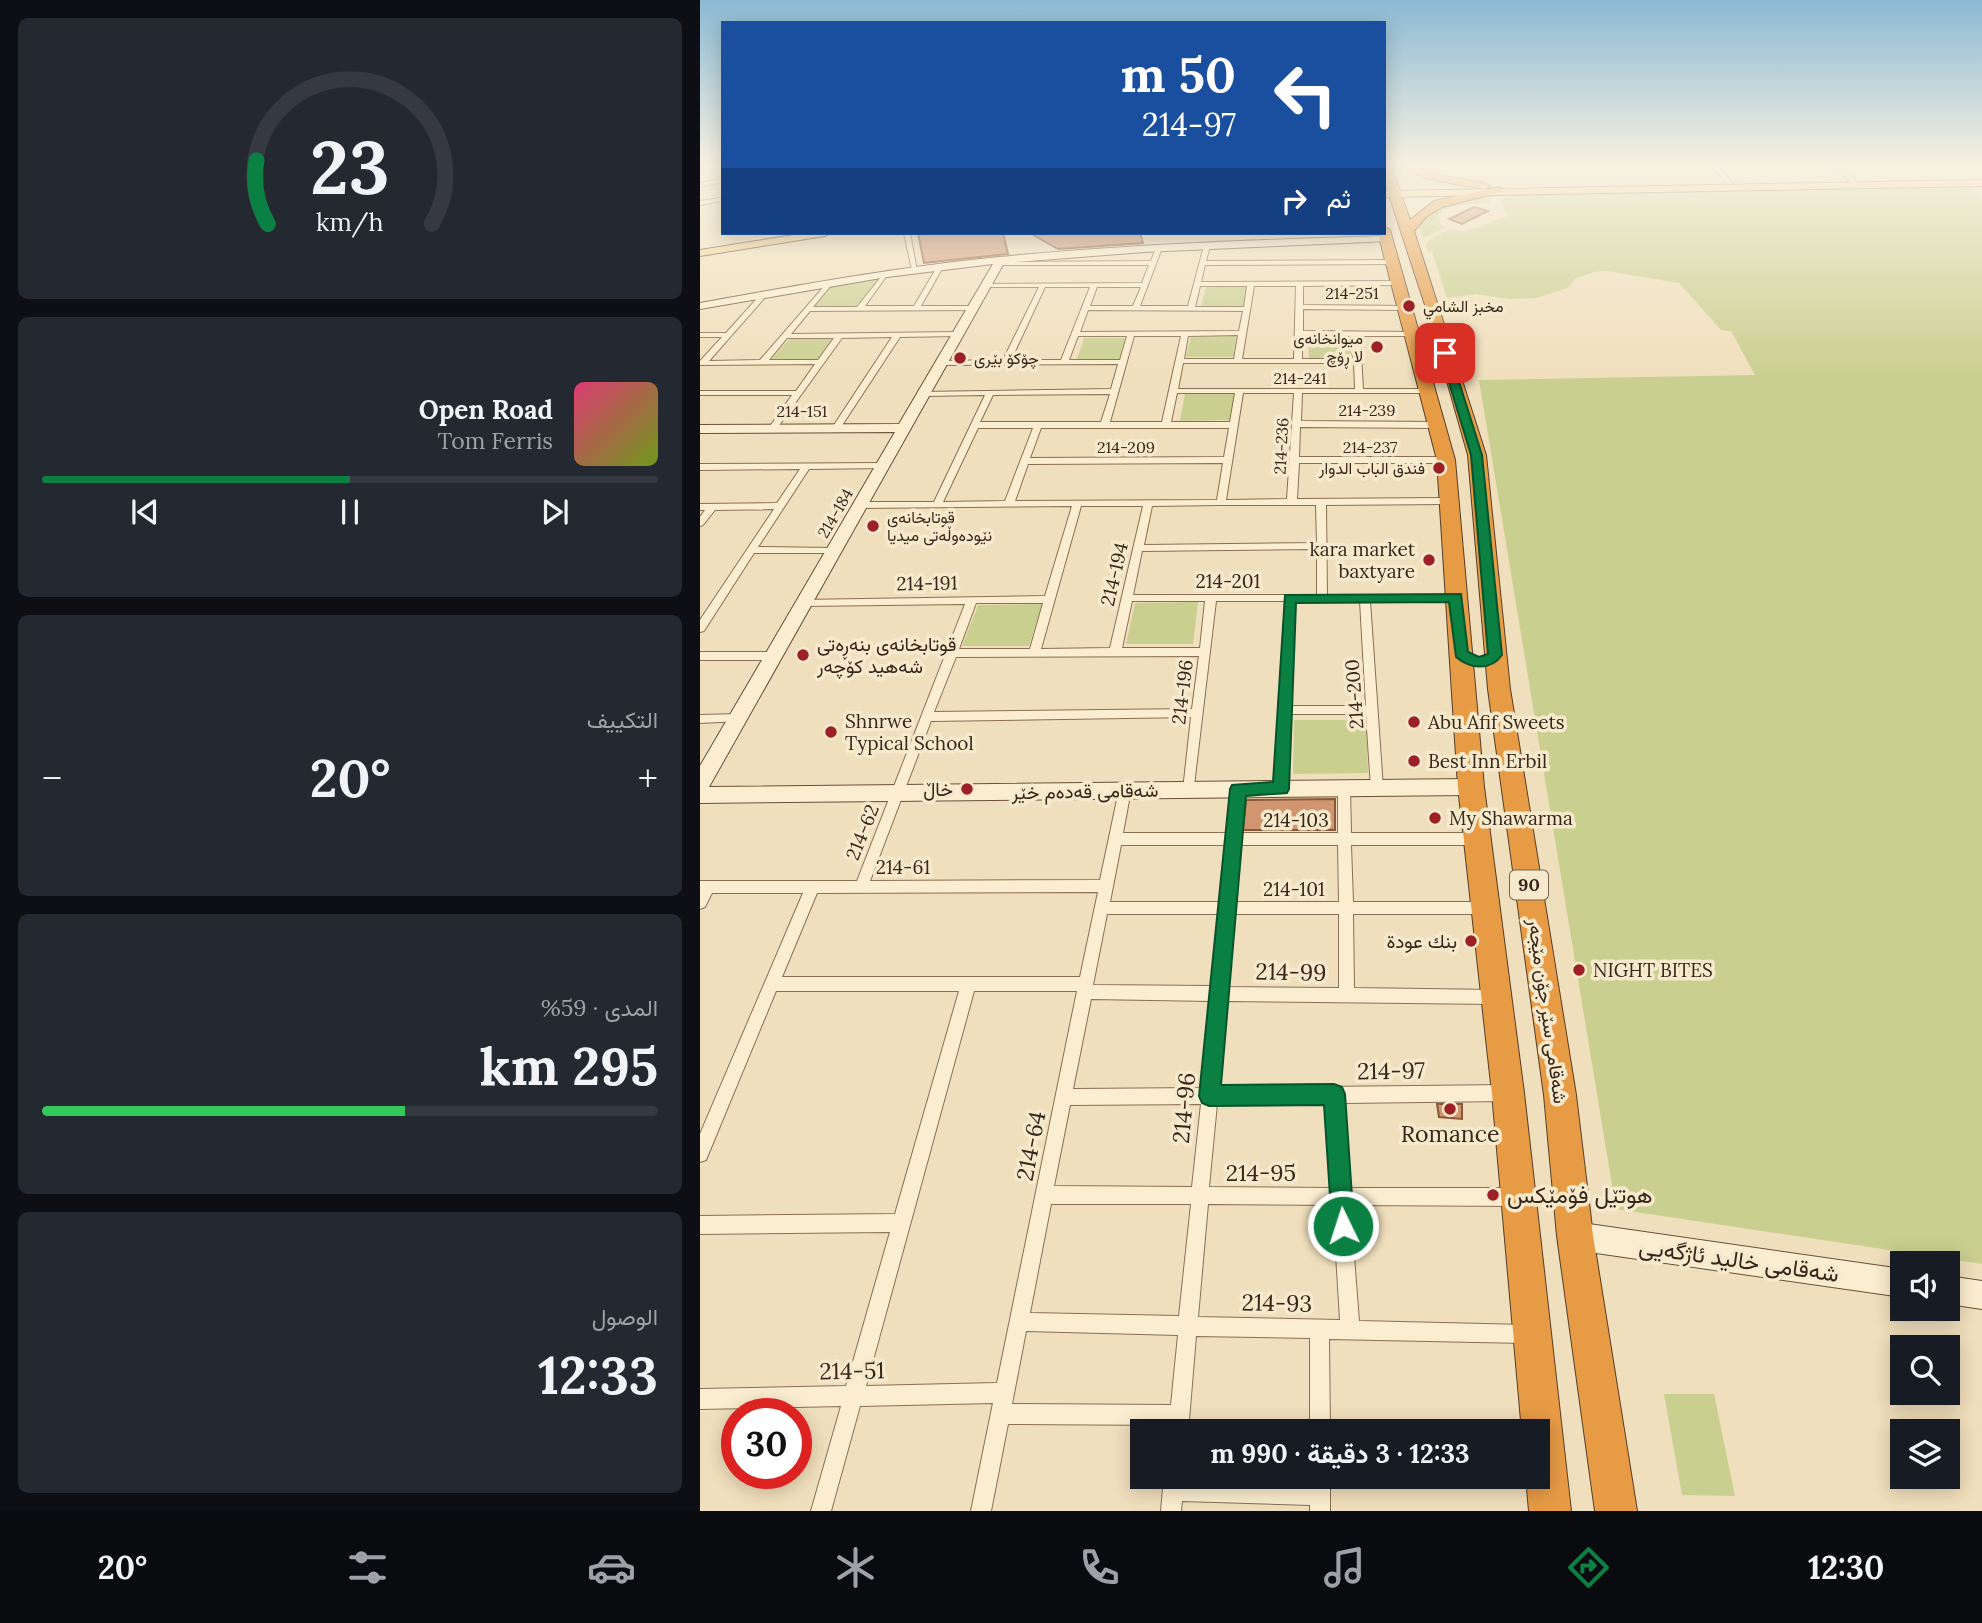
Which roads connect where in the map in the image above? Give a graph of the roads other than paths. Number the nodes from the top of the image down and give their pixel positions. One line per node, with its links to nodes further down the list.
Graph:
1 (1385, 235): 15 (highway, 90)
2 (783, 236): 11 (main road)
3 (808, 236): 11 (main road)
4 (908, 236): 19 (street)
5 (1380, 236): 7 (street)
6 (1408, 236): 126 (highway, شەقامی سێر جۆن مێجەر / 90)
7 (1303, 243): 8 (street); 14 (street)
8 (1253, 244): 9 (street); 13 (street)
9 (1207, 246): 10 (street); 17 (street)
10 (1159, 248): 12 (street); 16 (street)
11 (700, 251)
12 (1000, 261): 16 (street); 18 (street); 26 (street, 214-184)
13 (1251, 262): 14 (street); 17 (street)
14 (1302, 262): 15 (street)
15 (1393, 262): 22 (highway, 90)
16 (1153, 263): 29 (street)
17 (1203, 263): 24 (street)
18 (940, 267): 19 (street); 40 (street)
19 (915, 270): 20 (street)
20 (885, 274): 23 (street); 39 (street)
21 (1300, 283): 22 (street); 25 (street); 32 (street)
22 (1399, 283): 33 (highway, 90)
23 (829, 284): 30 (street); 38 (street)
24 (1197, 284): 25 (street); 37 (street)
25 (1251, 284): 41 (street)
26 (986, 285): 27 (street); 34 (street, 214-184)
27 (1043, 285): 28 (street); 64 (street)
28 (1094, 285): 29 (street); 35 (street)
29 (1144, 285): 36 (street)
30 (763, 295): 31 (street); 51 (street)
31 (700, 306)
32 (1299, 307): 33 (street, 214-251); 42 (street)
33 (1405, 307): 49 (highway, 90)
34 (973, 308): 40 (street); 44 (street, 214-184)
35 (1086, 308): 36 (street); 45 (street)
36 (1136, 308): 37 (street)
37 (1191, 308): 41 (street)
38 (807, 309): 39 (street); 54 (street)
39 (859, 309): 40 (street)
40 (916, 309)
41 (1247, 309): 48 (street)
42 (1298, 333): 43 (street); 57 (street)
43 (1356, 333): 49 (street); 58 (street)
44 (958, 334): 53 (street); 63 (street, 214-184)
45 (1076, 334): 46 (street); 65 (street)
46 (1131, 334): 47 (street); 60 (street)
47 (1185, 334): 48 (street); 56 (street)
48 (1242, 334): 55 (street)
49 (1412, 334): 70 (highway, 90)
50 (700, 335): 51 (street)
51 (728, 335): 61 (street)
52 (841, 335): 53 (street); 54 (street); 59 (street)
53 (897, 335): 83 (street)
54 (784, 336): 62 (street)
55 (1238, 360): 56 (street); 57 (street)
56 (1180, 361): 67 (street)
57 (1298, 361): 58 (street)
58 (1357, 361): 71 (street)
59 (820, 362): 62 (street); 73 (street)
60 (1124, 362): 65 (street); 66 (street)
61 (701, 363): 62 (street)
62 (762, 363)
63 (941, 363): 64 (street); 75 (street, 214-184)
64 (1006, 363): 65 (street)
65 (1064, 363)
66 (1115, 391): 74 (street); 79 (street)
67 (1173, 391): 68 (street, 214-241); 80 (street)
68 (1239, 391): 69 (street, 214-241); 81 (street)
69 (1298, 391): 71 (street, 214-241); 76 (street, 214-236)
70 (1427, 391): 71 (street, 214-241); 82 (highway, 90)
71 (1359, 392)
72 (700, 393): 73 (street)
73 (797, 393): 85 (street)
74 (990, 393): 75 (street); 77 (street)
75 (924, 394): 84 (street, 214-184)
76 (1296, 424): 82 (street, 214-239); 88 (street, 214-236)
77 (975, 425): 78 (street); 102 (street)
78 (1038, 425): 79 (street); 90 (street)
79 (1105, 425): 80 (street)
80 (1166, 425): 81 (street)
81 (1233, 425): 87 (street)
82 (1437, 425): 89 (highway, 90)
83 (836, 428): 84 (street, 214-151); 85 (street, 214-151)
84 (904, 428): 91 (street, 214-184)
85 (772, 429): 86 (street, 214-151)
86 (701, 430)
87 (1228, 460): 90 (street, 214-209); 98 (street)
88 (1294, 460): 89 (street, 214-237); 95 (street, 214-236)
89 (1446, 460): 94 (highway, 90)
90 (1025, 461): 99 (street)
91 (882, 466): 93 (street); 101 (street, 214-184)
92 (700, 467): 93 (street)
93 (806, 467): 104 (street)
94 (1448, 501): 96 (street); 116 (highway, 90)
95 (1292, 502): 96 (street); 98 (street)
96 (1321, 502): 107 (street)
97 (1148, 503): 98 (street); 100 (street); 108 (street, 214-194)
98 (1221, 503)
99 (1009, 504): 100 (street); 102 (street)
100 (1077, 504): 117 (street)
101 (860, 505): 102 (street); 110 (street, 214-184)
102 (937, 505)
103 (713, 506): 104 (street); 105 (street); 106 (street)
104 (780, 506): 109 (street)
105 (700, 507)
106 (700, 523)
107 (1321, 547): 108 (street); 114 (street)
108 (1138, 548): 111 (street, 214-194)
109 (751, 550): 110 (street); 120 (street)
110 (834, 551): 119 (street, 214-184)
111 (1127, 598): 112 (street, 214-201); 124 (street, 214-194)
112 (1211, 598): 113 (street, 214-201); 125 (street, 214-196)
113 (1290, 598): 114 (street, 214-201); 131 (street)
114 (1322, 598): 115 (street, 214-201)
115 (1365, 598): 116 (street, 214-201); 132 (street, 214-200)
116 (1456, 598): 121 (highway, 90)
117 (1050, 599): 118 (street, 214-191); 123 (street)
118 (972, 600): 119 (street, 214-191); 122 (street, 214-62)
119 (804, 602): 128 (street, 214-184)
120 (700, 628)
121 (1460, 650): 126 (highway); 129 (highway, 90)
122 (952, 653): 123 (street); 134 (street, 214-62)
123 (1034, 653): 124 (street)
124 (1115, 653): 125 (street)
125 (1205, 653): 133 (street, 214-196)
126 (1495, 655): 130 (highway, شەقامی سێر جۆن مێجەر / 90)
127 (700, 656): 128 (street)
128 (774, 656): 136 (street, 214-184)
129 (1463, 689): 130 (highway); 138 (highway, 90)
130 (1499, 689): 177 (highway, شەقامی سێر جۆن مێجەر / 90)
131 (1285, 710): 132 (street); 142 (street)
132 (1373, 710): 140 (street, 214-200)
133 (1198, 713): 134 (street); 144 (street, 214-196)
134 (928, 717): 145 (street, 214-62)
135 (700, 719): 136 (street)
136 (738, 719): 137 (street, 214-184)
137 (700, 784)
138 (1471, 787): 140 (street, شەقامی قەدەم خێر); 150 (highway, 90)
139 (1344, 788): 140 (street, شەقامی قەدەم خێر); 142 (street, شەقامی قەدەم خێر); 149 (street)
140 (1377, 788)
141 (1238, 789): 142 (street, شەقامی قەدەم خێر); 144 (street, شەقامی قەدەم خێر); 148 (street, 214-96)
142 (1281, 789)
143 (1125, 790): 144 (street, شەقامی قەدەم خێر); 145 (street, شەقامی قەدەم خێر); 147 (street, 214-64)
144 (1189, 790)
145 (899, 793): 146 (street, شەقامی قەدەم خێر); 154 (street, 214-62)
146 (700, 795)
147 (1115, 839): 148 (street, 214-103); 151 (street, 214-64)
148 (1234, 839): 149 (street, 214-103); 157 (street, 214-96)
149 (1345, 839): 150 (street, 214-103); 158 (street)
150 (1477, 839): 159 (highway, 90)
151 (1106, 886): 154 (street, 214-61); 156 (street, 214-64)
152 (704, 887): 153 (street, 214-61); 155 (street)
153 (813, 887): 154 (street, 214-61); 160 (street)
154 (861, 887)
155 (700, 903)
156 (1102, 908): 157 (street, 214-101); 162 (street, 214-64)
157 (1227, 908): 158 (street, 214-101); 163 (street, 214-96)
158 (1346, 908): 159 (street, 214-101); 164 (street)
159 (1485, 908): 165 (highway, 90)
160 (772, 984): 161 (street, 214-99); 170 (street)
161 (968, 985): 162 (street, 214-99); 175 (street)
162 (1086, 988): 163 (street, 214-99); 169 (street, 214-64)
163 (1219, 994): 164 (street, 214-99); 168 (street, 214-96)
164 (1347, 995): 165 (street, 214-99)
165 (1496, 997): 166 (highway, 90)
166 (1508, 1093): 167 (street, 214-97); 174 (highway, 90)
167 (1334, 1094): 168 (street, 214-97); 173 (street)
168 (1209, 1096): 169 (street, 214-97); 172 (street, 214-96)
169 (1064, 1097): 171 (street, 214-64)
170 (700, 1154)
171 (1044, 1195): 172 (street, 214-95); 181 (street, 214-64)
172 (1200, 1195): 173 (street, 214-95); 182 (street, 214-96)
173 (1341, 1196): 174 (street, 214-95); 184 (street)
174 (1520, 1197): 185 (highway, 90)
175 (902, 1223): 176 (street); 187 (street)
176 (700, 1225)
177 (1575, 1236): 178 (street, شەقامی خالید ئاژگەیی); 200 (highway, شەقامی سێر جۆن مێجەر / 90)
178 (1890, 1281)
179 (1960, 1292): 180 (street)
180 (1982, 1295)
181 (1018, 1322): 182 (street, 214-93); 186 (street, 214-64)
182 (1188, 1326): 183 (street, 214-93); 190 (street, 214-96)
183 (1319, 1329): 184 (street, 214-93); 191 (street)
184 (1350, 1330): 185 (street, 214-93)
185 (1534, 1334): 199 (highway, 90)
186 (1004, 1393): 187 (street, 214-51); 189 (street, 214-64)
187 (854, 1396): 188 (street, 214-51); 196 (street)
188 (700, 1399)
189 (1000, 1413): 192 (street); 197 (street, 214-64)
190 (1179, 1419)
191 (1320, 1419)
192 (1130, 1420)
193 (1173, 1489): 198 (street)
194 (1253, 1489): 195 (street)
195 (1320, 1494)
196 (821, 1511)
197 (981, 1511)
198 (1171, 1511)
199 (1550, 1511)
200 (1616, 1511)

